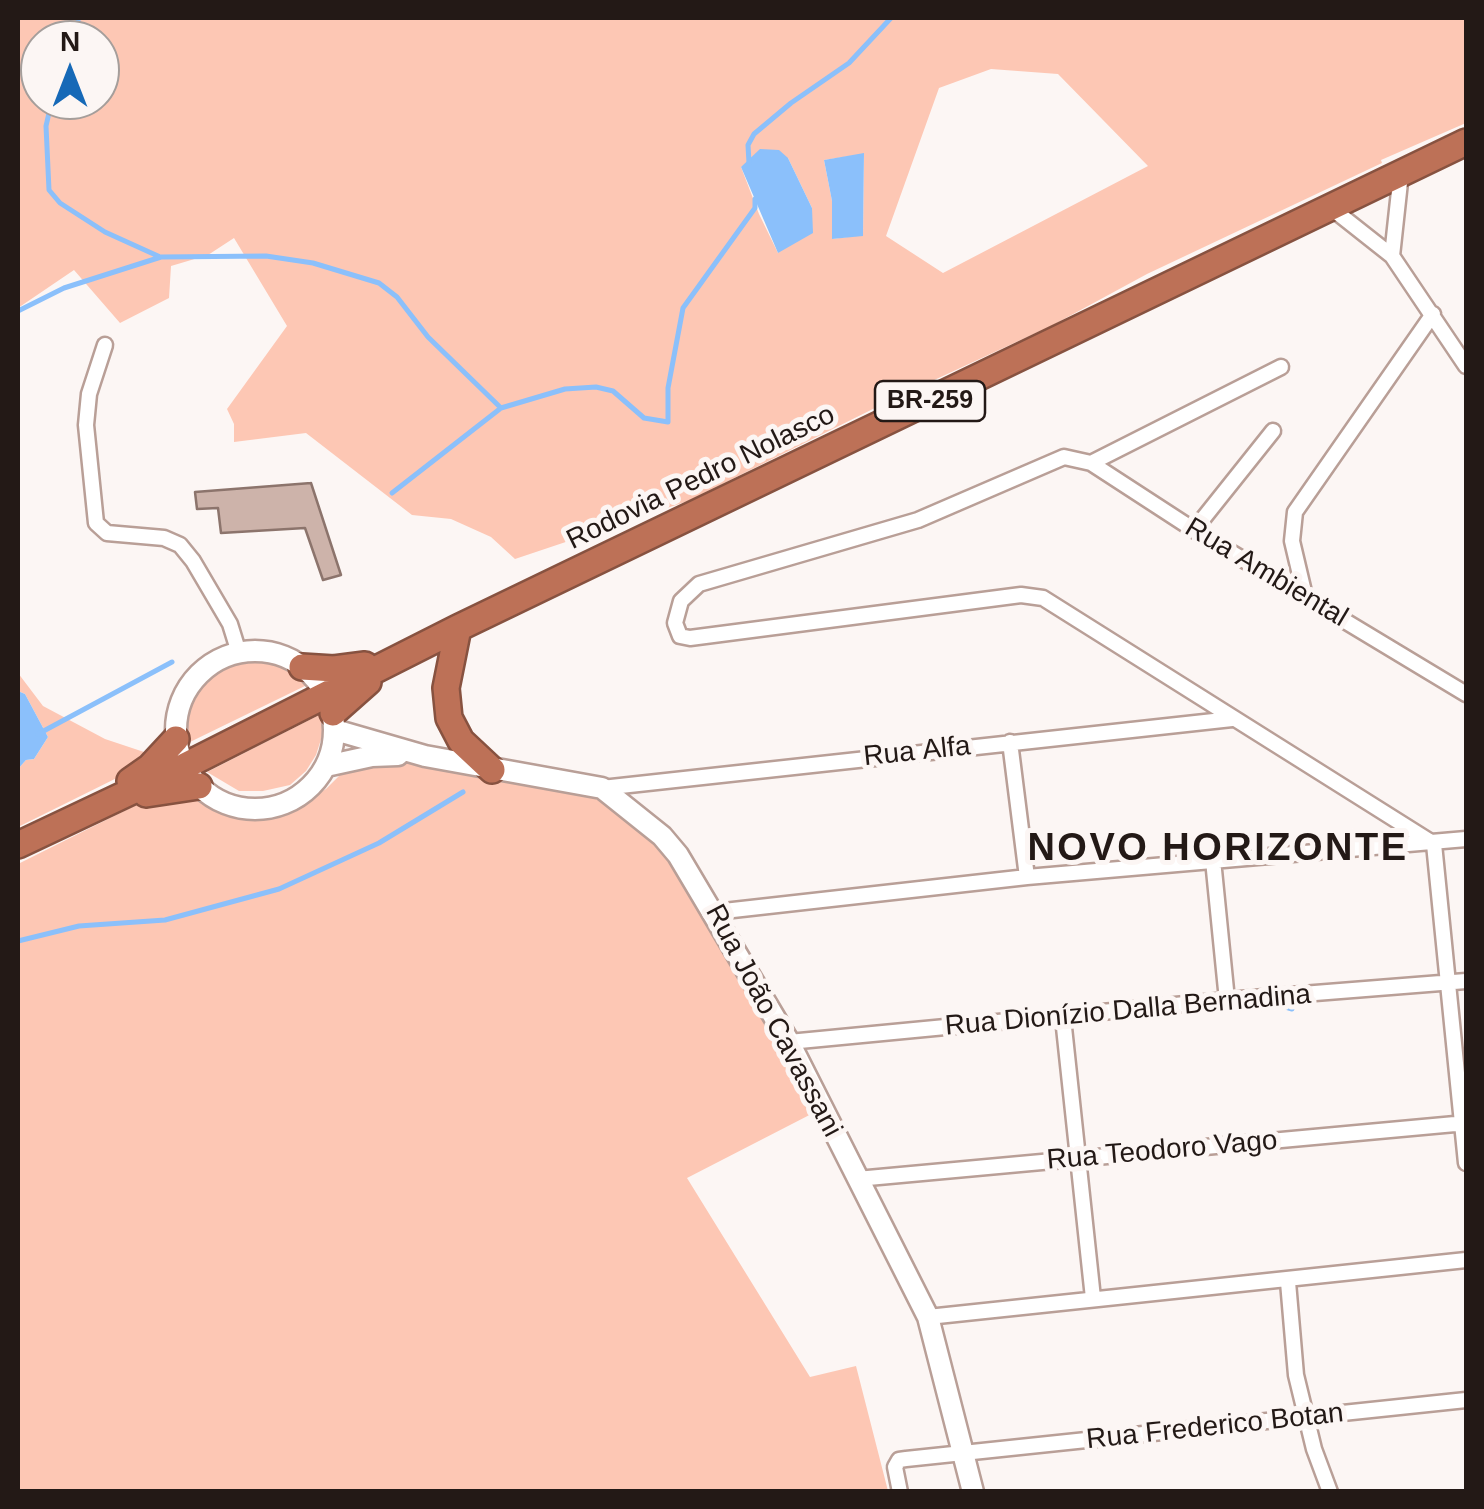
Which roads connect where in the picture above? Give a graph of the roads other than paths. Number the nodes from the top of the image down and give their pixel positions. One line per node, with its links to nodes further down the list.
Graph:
1 (1466, 142): 2 (highway, Rodovia Pedro Nolasco / BR-259)
2 (1401, 172): 3 (highway, Rodovia Pedro Nolasco / BR-259); 4 (street)
3 (1330, 207): 4 (street); 13 (highway, Rodovia Pedro Nolasco / BR-259)
4 (1392, 256): 5 (street)
5 (1433, 314): 7 (street); 12 (street)
6 (105, 345): 14 (street)
7 (1466, 366)
8 (1281, 368): 10 (street)
9 (1273, 431): 11 (street)
10 (1091, 463): 11 (street, Rua Ambiental); 19 (street, Rua Ambiental)
11 (1194, 530): 12 (street, Rua Ambiental)
12 (1304, 596): 17 (street, Rua Ambiental)
13 (458, 628): 15 (highway, Rodovia Pedro Nolasco / BR-259); 24 (highway)
14 (239, 653): 16 (main road); 20 (main road)
15 (394, 659): 16 (highway); 18 (highway, Rodovia Pedro Nolasco / BR-259)
16 (302, 666): 18 (main road)
17 (1466, 694)
18 (331, 712): 22 (main road); 23 (main road); 25 (highway, Rodovia Pedro Nolasco / BR-259)
19 (1233, 719): 21 (street, Rua Alfa); 29 (street)
20 (176, 738): 25 (main road); 27 (highway)
21 (1010, 742): 26 (street, Rua Alfa); 32 (street)
22 (425, 756): 23 (main road); 24 (main road, Rua João Cavassani)
23 (326, 766): 25 (main road)
24 (492, 770): 26 (main road, Rua João Cavassani)
25 (192, 776): 27 (highway, Rodovia Pedro Nolasco / BR-259)
26 (602, 788): 33 (main road, Rua João Cavassani)
27 (98, 805): 30 (highway, Rodovia Pedro Nolasco / BR-259)
28 (1466, 839): 29 (street)
29 (1434, 844): 31 (street); 35 (street)
30 (18, 845)
31 (1213, 860): 32 (street); 36 (street)
32 (1027, 877): 33 (street)
33 (715, 912): 38 (main road, Rua João Cavassani)
34 (1466, 981): 35 (street, Rua Dionízio Dalla Bernadina)
35 (1450, 983): 36 (street, Rua Dionízio Dalla Bernadina); 39 (street)
36 (1228, 1000): 37 (street, Rua Dionízio Dalla Bernadina)
37 (1063, 1018): 38 (street, Rua Dionízio Dalla Bernadina); 40 (street)
38 (789, 1042): 42 (main road, Rua João Cavassani)
39 (1466, 1123): 40 (street, Rua Teodoro Vago); 41 (street)
40 (1078, 1160): 42 (street, Rua Teodoro Vago); 45 (street)
41 (1466, 1163)
42 (857, 1178): 46 (main road, Rua João Cavassani)
43 (1466, 1260): 44 (street)
44 (1288, 1282): 45 (street); 48 (street)
45 (1093, 1298): 46 (street)
46 (928, 1317): 49 (main road, Rua João Cavassani)
47 (1466, 1400): 48 (street, Rua Frederico Botan)
48 (1305, 1419): 49 (street, Rua Frederico Botan); 52 (street)
49 (963, 1452): 50 (street); 51 (main road, Rua João Cavassani)
50 (900, 1492)
51 (973, 1492)
52 (1330, 1492)

